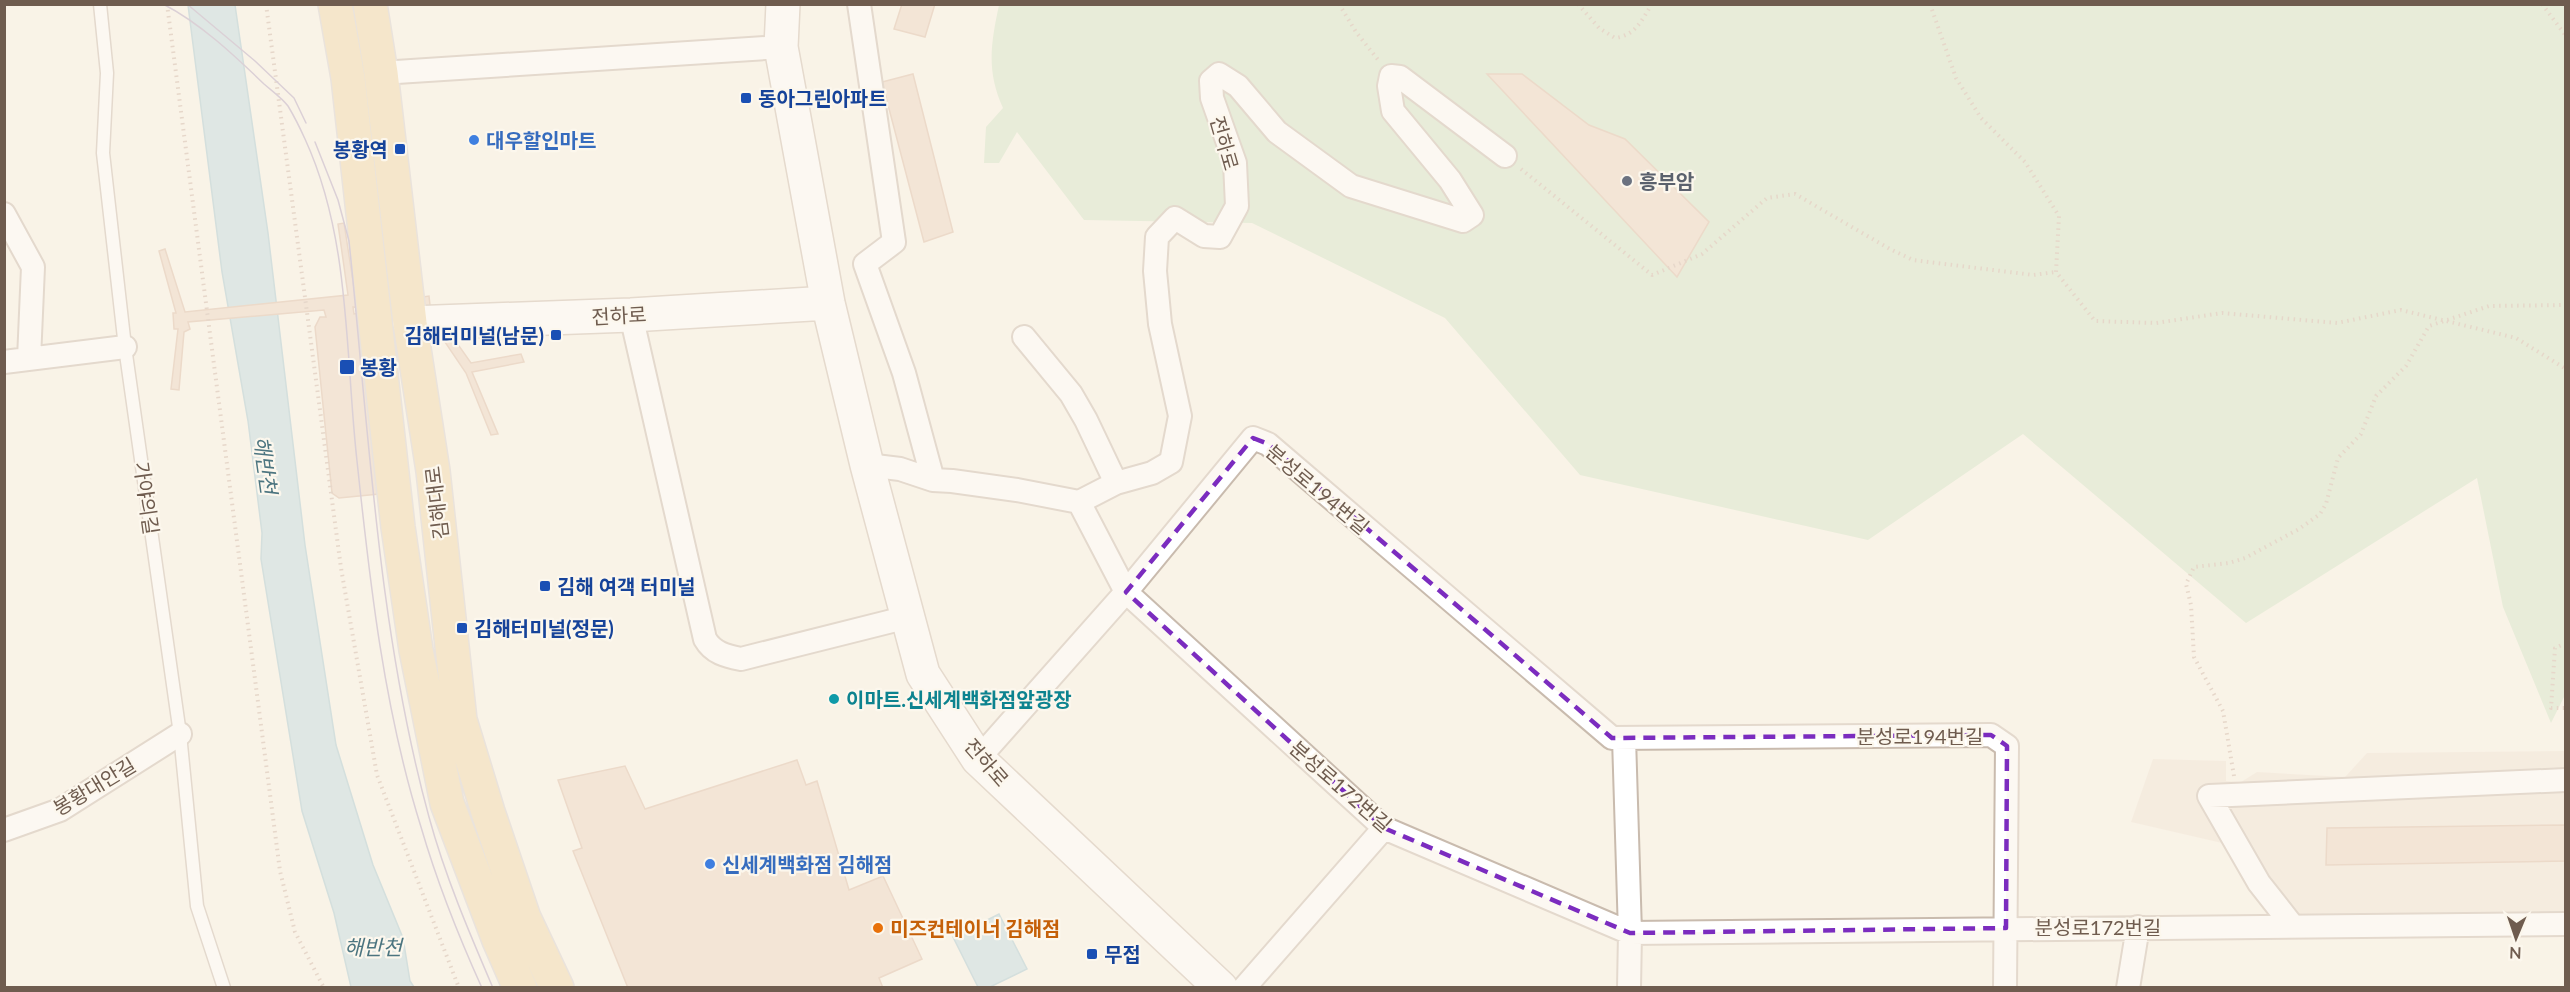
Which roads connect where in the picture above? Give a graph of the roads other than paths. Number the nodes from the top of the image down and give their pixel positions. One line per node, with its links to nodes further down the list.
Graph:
1 (100, 4): 14 (lane, 가야의길)
2 (335, 4): 35 (main road, 김해대로)
3 (370, 4): 7 (main road, 김해대로)
4 (783, 4): 6 (main road, 전하로)
5 (859, 4): 18 (street)
6 (781, 47): 7 (street); 10 (main road, 전하로)
7 (381, 73): 12 (main road, 김해대로)
8 (1505, 156): 19 (street, 전하로)
9 (4, 214): 15 (street)
10 (828, 303): 11 (main road, 전하로); 17 (main road, 전하로)
11 (631, 315): 12 (main road, 전하로); 22 (street)
12 (410, 323): 36 (main road, 김해대로)
13 (1024, 337): 19 (street)
14 (125, 347): 15 (street); 23 (lane, 가야의길)
15 (29, 360): 16 (street)
16 (4, 362)
17 (867, 465): 18 (street); 22 (main road, 전하로)
18 (933, 480): 20 (street)
19 (1116, 483): 20 (street, 전하로)
20 (1079, 502): 21 (street)
21 (1125, 592): 24 (street, 분성로194번길); 25 (street, 분성로194번길); 27 (street, 분성로172번길)
22 (908, 617): 25 (main road, 전하로)
23 (180, 734): 28 (street, 봉황대안길); 34 (lane, 가야의길)
24 (1624, 738): 32 (street, 분성로194번길); 33 (street)
25 (978, 759): 37 (main road, 전하로)
26 (2565, 780): 30 (street)
27 (1384, 828): 33 (street, 분성로172번길); 38 (street)
28 (4, 830)
29 (2565, 924): 30 (street, 분성로172번길)
30 (2292, 925): 31 (street, 분성로172번길)
31 (2138, 927): 32 (street, 분성로172번길); 41 (street)
32 (2006, 928): 33 (street, 분성로172번길); 40 (street, 분성로194번길)
33 (1630, 933): 39 (street)
34 (224, 987)
35 (520, 987)
36 (557, 987)
37 (1221, 987)
38 (1244, 987)
39 (1629, 987)
40 (2005, 987)
41 (2128, 987)

